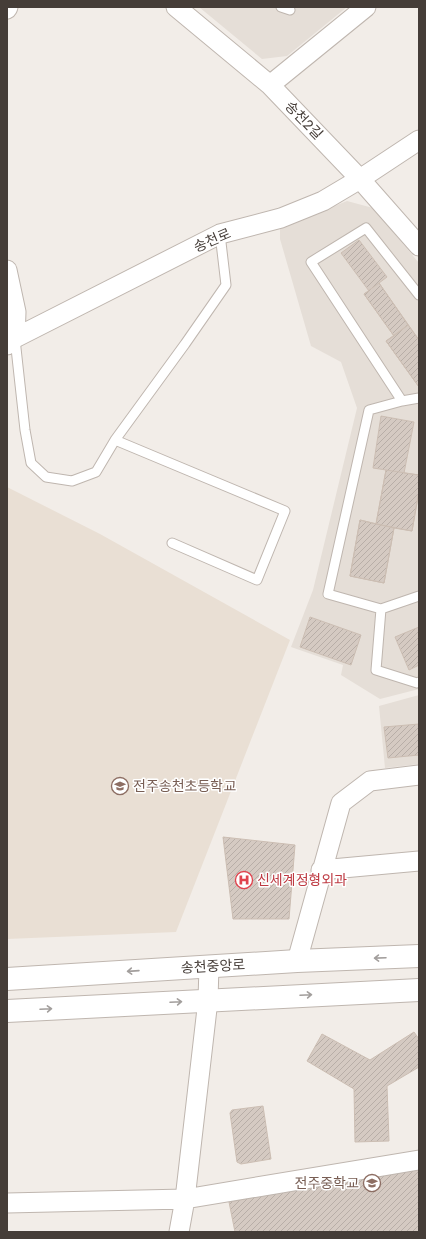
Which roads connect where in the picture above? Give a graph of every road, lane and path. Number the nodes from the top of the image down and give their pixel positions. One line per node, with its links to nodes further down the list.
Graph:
1 (176, 7): 3 (street, 송천2길)
2 (366, 7): 3 (street)
3 (270, 85): 5 (street, 송천2길)
4 (419, 140): 5 (street, 송천로)
5 (360, 179): 6 (street, 송천로); 7 (street, 송천2길)
6 (220, 234): 10 (street, 송천로); 13 (lane)
7 (419, 246)
8 (7, 270): 10 (street)
9 (419, 295): 12 (lane)
10 (11, 342): 13 (lane)
11 (419, 398): 12 (lane)
12 (402, 401): 16 (lane)
13 (115, 440): 14 (lane)
14 (172, 543)
15 (418, 594): 16 (lane)
16 (380, 609): 17 (lane)
17 (419, 682)
18 (419, 775): 20 (street)
19 (419, 861): 20 (street)
20 (321, 870): 22 (street)
21 (419, 956): 22 (street, 송천중앙로, one-way to 22)
22 (298, 961): 23 (street, 송천중앙로)
23 (209, 966): 24 (street, 송천중앙로, one-way to 24); 26 (street)
24 (7, 979)
25 (419, 990): 26 (street, one-way to 25)
26 (208, 1000): 27 (street, one-way to 26); 29 (street)
27 (7, 1011)
28 (419, 1160): 29 (street)
29 (185, 1199): 30 (street); 31 (street)
30 (7, 1203)
31 (179, 1232)

